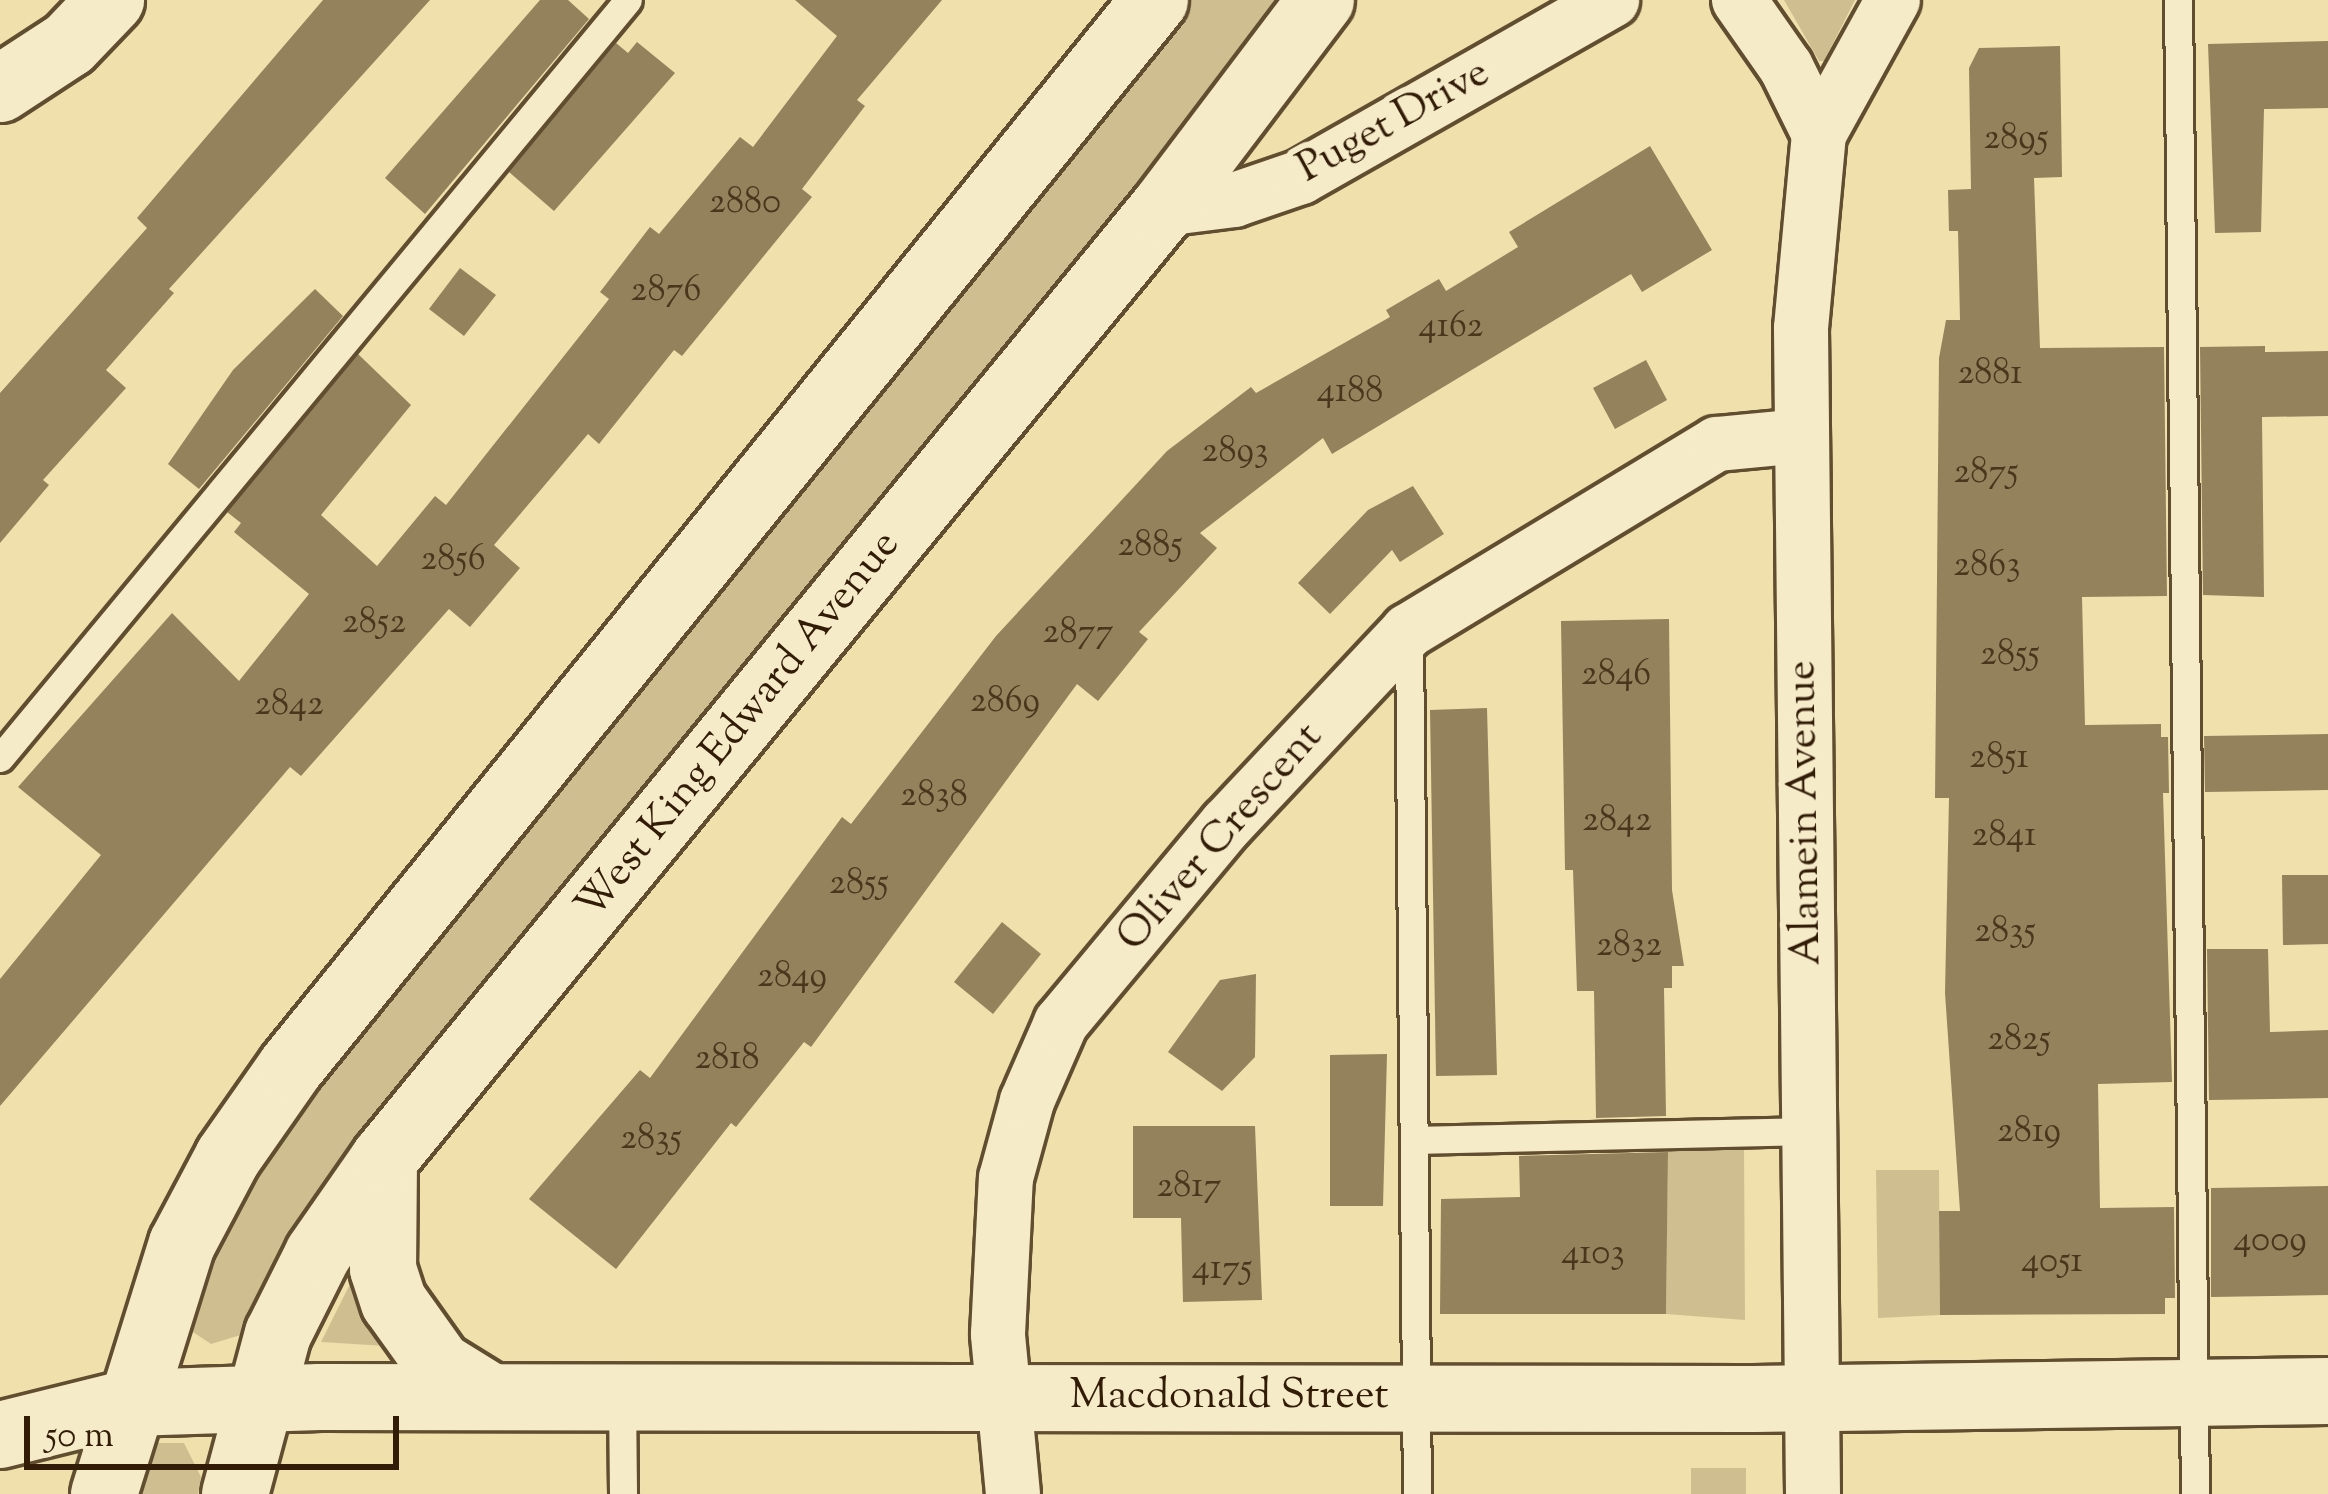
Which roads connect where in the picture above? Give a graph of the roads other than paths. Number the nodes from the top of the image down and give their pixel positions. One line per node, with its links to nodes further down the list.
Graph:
1 (111, 0): 9 (main road)
2 (628, 0): 14 (lane)
3 (1155, 0): 26 (main road)
4 (1321, 0): 11 (main road, West King Edward Avenue)
5 (1612, 0): 11 (street, Puget Drive)
6 (1739, 0): 10 (street)
7 (1893, 0): 10 (street, Alamein Avenue)
8 (2177, 0): 19 (lane)
9 (0, 89)
10 (1819, 134): 12 (street, Alamein Avenue)
11 (1162, 209): 17 (main road, West King Edward Avenue)
12 (1802, 436): 13 (street, Oliver Crescent); 15 (street, Alamein Avenue)
13 (1408, 631): 16 (lane); 22 (street, Oliver Crescent)
14 (0, 758)
15 (1809, 1131): 16 (lane); 24 (street, Alamein Avenue)
16 (1415, 1140): 23 (lane)
17 (384, 1159): 20 (main road); 25 (main road, West King Edward Avenue)
18 (2328, 1390): 19 (main road, Macdonald Street)
19 (2191, 1391): 24 (main road, Macdonald Street); 34 (lane)
20 (489, 1396): 21 (main road, Macdonald Street); 25 (main road, Macdonald Street)
21 (622, 1396): 22 (main road, Macdonald Street); 30 (lane)
22 (1005, 1396): 23 (main road, Macdonald Street); 31 (street, Oliver Crescent)
23 (1418, 1397): 24 (main road, Macdonald Street); 32 (lane)
24 (1812, 1398): 33 (street, Alamein Avenue)
25 (255, 1400): 26 (main road, Macdonald Street); 29 (main road, West King Edward Avenue)
26 (129, 1403): 27 (main road); 28 (main road)
27 (0, 1435)
28 (104, 1494)
29 (235, 1494)
30 (623, 1494)
31 (1012, 1494)
32 (1418, 1494)
33 (1813, 1494)
34 (2195, 1494)

